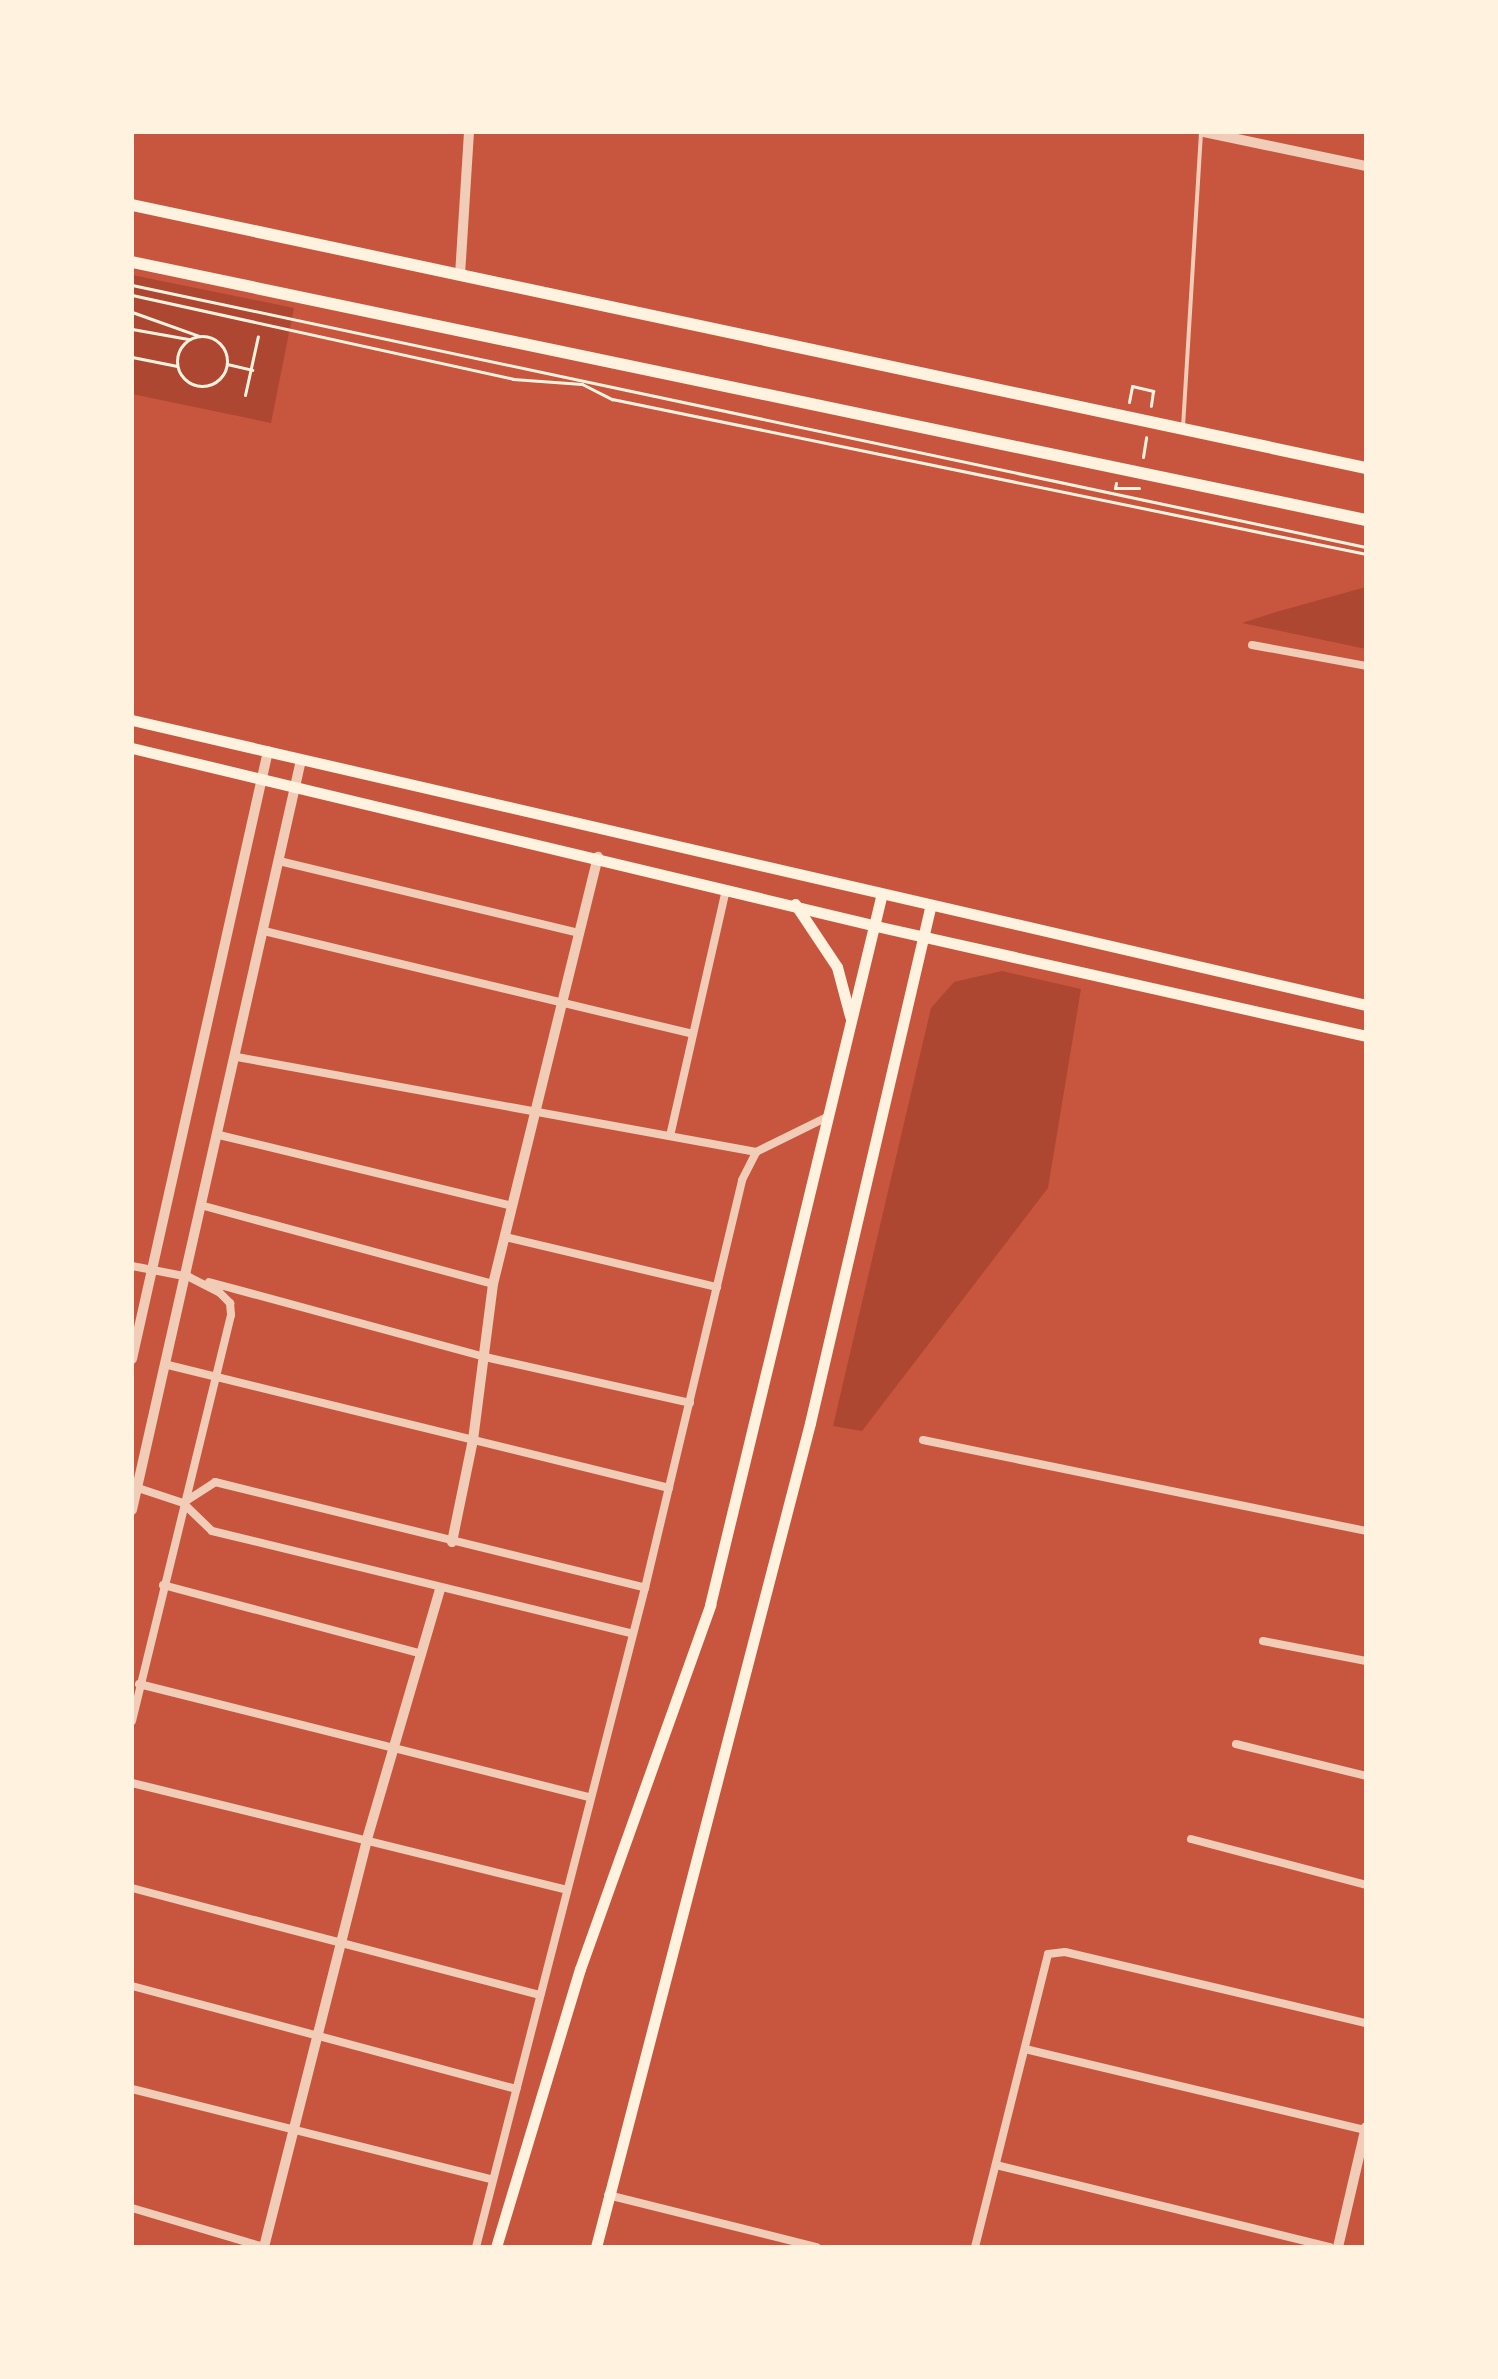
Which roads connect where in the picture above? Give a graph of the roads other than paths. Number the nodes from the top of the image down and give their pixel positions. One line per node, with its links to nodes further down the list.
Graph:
1 (469, 132): 6 (street)
2 (1202, 132): 3 (street); 7 (lane)
3 (1366, 166)
4 (132, 205): 6 (main road)
5 (132, 262): 9 (main road)
6 (460, 275): 7 (main road)
7 (1183, 429): 8 (main road)
8 (1366, 468)
9 (1366, 520)
10 (1252, 645): 11 (street)
11 (1366, 666)
12 (132, 720): 14 (main road)
13 (132, 748): 16 (main road)
14 (268, 751): 15 (main road); 16 (street)
15 (301, 760): 17 (street); 21 (main road)
16 (262, 777): 17 (main road); 43 (street)
17 (295, 786): 18 (main road); 19 (street)
18 (598, 857): 20 (main road); 26 (street)
19 (279, 861): 25 (street); 26 (street)
20 (726, 889): 22 (main road); 31 (street)
21 (881, 897): 23 (main road); 24 (main road)
22 (794, 904): 24 (main road); 30 (main road)
23 (930, 908): 27 (main road); 29 (main road)
24 (876, 926): 27 (main road); 30 (main road)
25 (264, 931): 28 (street); 33 (street)
26 (580, 933): 28 (street)
27 (922, 936): 32 (main road); 92 (main road)
28 (562, 1003): 31 (street); 34 (street)
29 (1366, 1005)
30 (851, 1022): 35 (main road)
31 (692, 1034): 37 (street)
32 (1366, 1036)
33 (237, 1057): 34 (street); 36 (street)
34 (534, 1111): 37 (street); 40 (street)
35 (827, 1117): 38 (street); 97 (main road)
36 (219, 1135): 39 (street); 40 (street)
37 (670, 1136): 38 (street)
38 (756, 1152): 46 (street)
39 (204, 1206): 44 (street); 45 (street)
40 (513, 1206): 41 (street)
41 (505, 1237): 45 (street); 46 (street)
42 (132, 1266): 43 (street)
43 (152, 1271): 44 (street); 48 (street)
44 (189, 1277): 47 (street); 49 (street); 50 (street)
45 (493, 1284): 47 (street)
46 (717, 1287): 51 (street)
47 (485, 1357): 51 (street); 52 (street)
48 (132, 1359)
49 (168, 1365): 50 (street); 54 (street)
50 (215, 1377): 52 (street); 56 (street)
51 (690, 1403): 55 (street)
52 (473, 1440): 55 (street); 59 (street)
53 (923, 1440): 58 (street)
54 (135, 1487): 56 (street); 57 (street)
55 (669, 1488): 61 (street)
56 (183, 1503): 59 (street); 60 (street); 62 (street)
57 (132, 1510)
58 (1366, 1531)
59 (452, 1542): 61 (street)
60 (163, 1585): 65 (street); 67 (street)
61 (645, 1588): 63 (street)
62 (440, 1589): 63 (street); 65 (street)
63 (633, 1634): 73 (street)
64 (1263, 1641): 66 (street)
65 (422, 1654): 70 (street)
66 (1366, 1661)
67 (139, 1684): 68 (street); 70 (street)
68 (132, 1721)
69 (1236, 1744): 71 (street)
70 (396, 1747): 73 (street); 74 (street)
71 (1366, 1776)
72 (132, 1783): 74 (street)
73 (590, 1797): 78 (street)
74 (367, 1839): 78 (street); 79 (street)
75 (1191, 1839): 76 (street)
76 (1366, 1885)
77 (132, 1888): 79 (street)
78 (567, 1890): 81 (street)
79 (343, 1942): 81 (street); 83 (street)
80 (132, 1986): 83 (street)
81 (540, 1995): 86 (street)
82 (1366, 2023): 84 (street)
83 (319, 2035): 86 (street); 87 (street)
84 (1025, 2049): 88 (street); 90 (street)
85 (132, 2089): 87 (street)
86 (516, 2089): 91 (street)
87 (294, 2129): 91 (street); 95 (street)
88 (1366, 2129): 89 (street)
89 (1362, 2162): 103 (street)
90 (996, 2165): 101 (street); 102 (street)
91 (493, 2180): 96 (street)
92 (608, 2195): 94 (main road); 100 (street)
93 (132, 2208): 95 (street)
94 (601, 2224): 98 (main road); 99 (main road)
95 (264, 2247)
96 (476, 2247)
97 (496, 2247)
98 (596, 2247)
99 (604, 2247)
100 (817, 2247)
101 (975, 2247)
102 (1330, 2247)
103 (1338, 2247)

